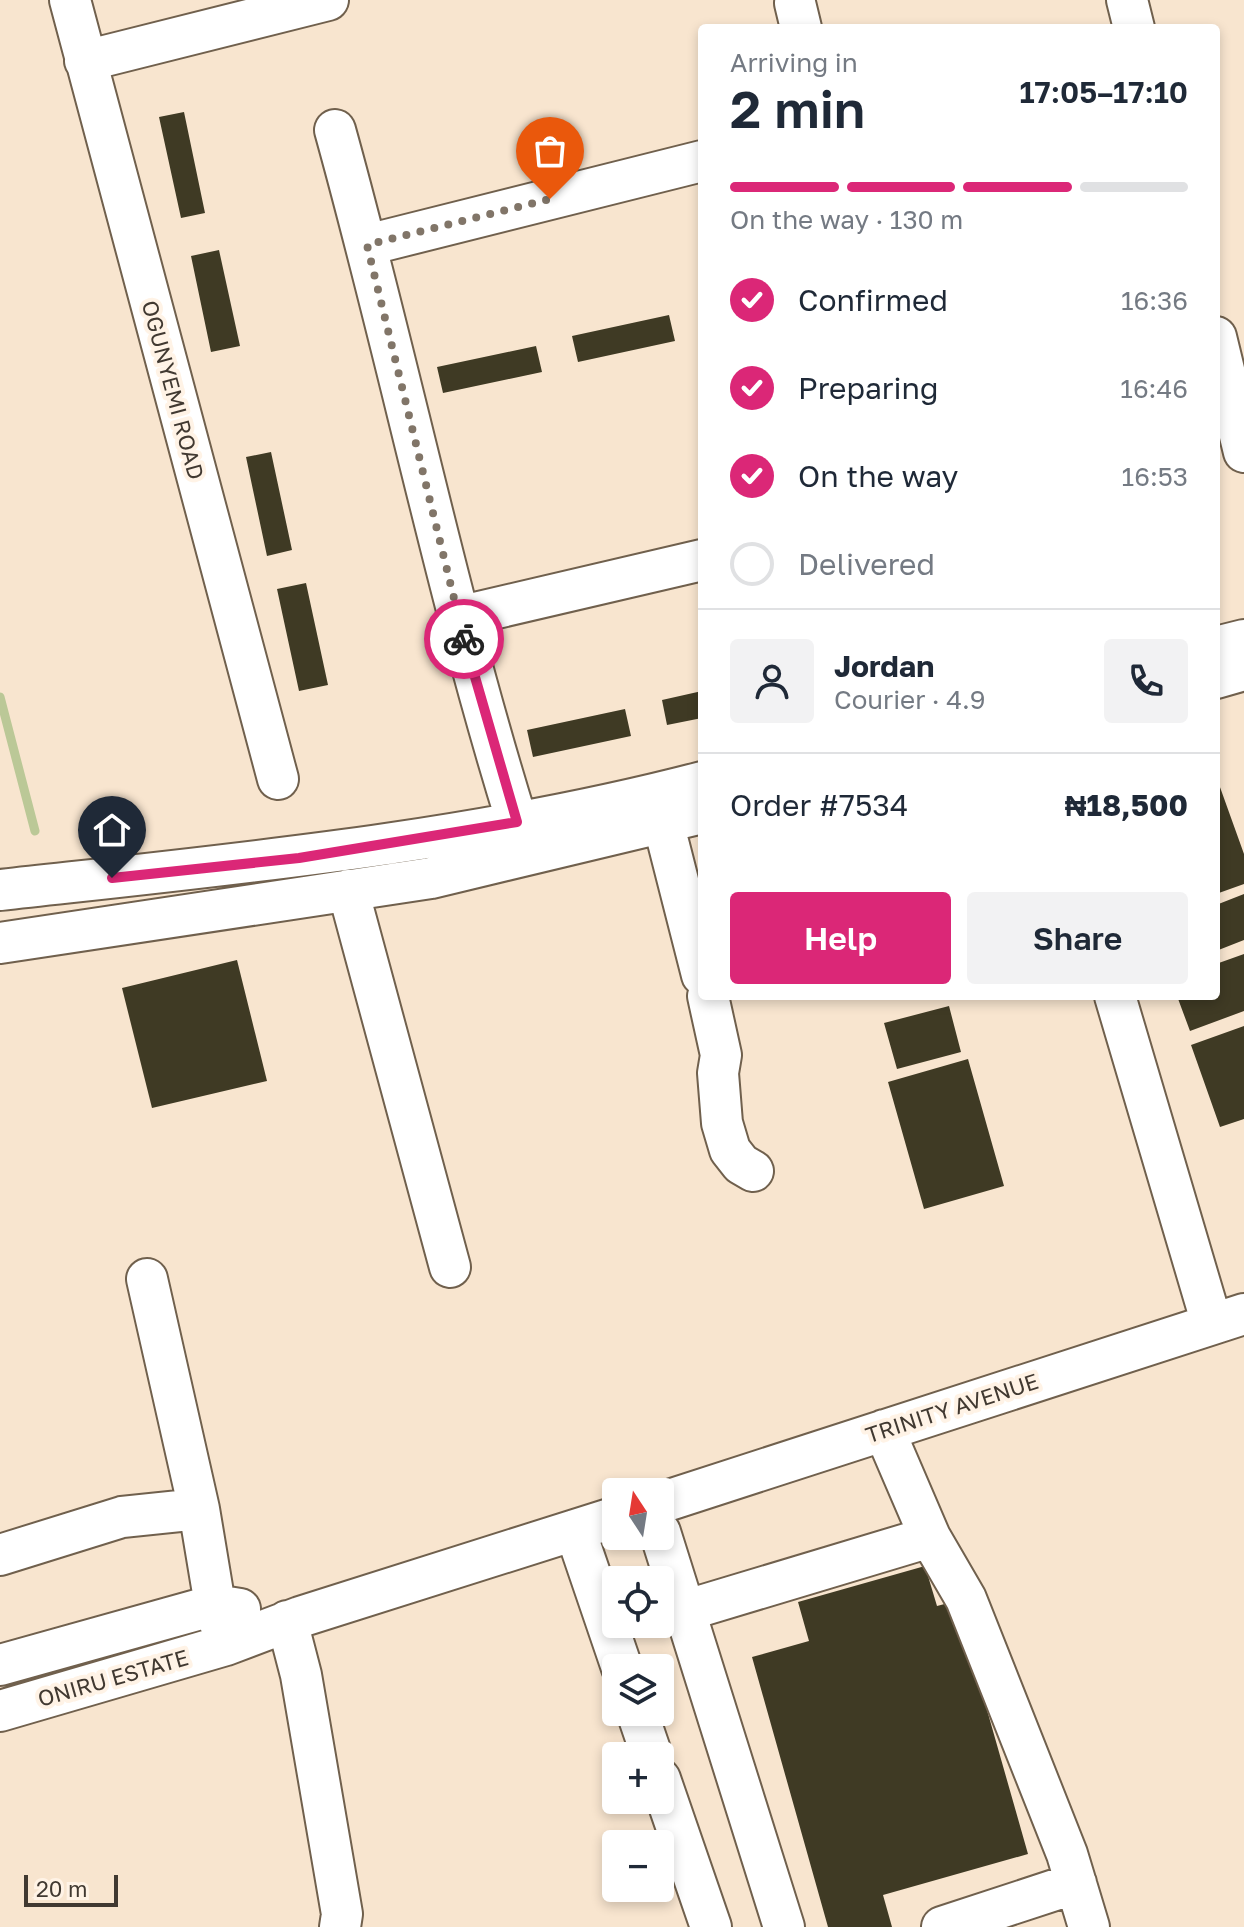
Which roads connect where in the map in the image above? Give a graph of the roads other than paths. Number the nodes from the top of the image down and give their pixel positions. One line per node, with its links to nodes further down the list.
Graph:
1 (70, 0): 5 (street, OGUNYEMI ROAD)
2 (328, 0): 5 (street)
3 (1127, 0): 4 (street)
4 (1133, 24)
5 (85, 61): 18 (street, OGUNYEMI ROAD)
6 (335, 130): 8 (street)
7 (698, 162): 8 (street)
8 (367, 245): 13 (street)
9 (1220, 349): 10 (street)
10 (1238, 401): 11 (street)
11 (1244, 452)
12 (698, 561): 13 (street)
13 (458, 617): 21 (street)
14 (1244, 640): 15 (street)
15 (1220, 646)
16 (1244, 670): 17 (street)
17 (1220, 677)
18 (278, 779)
19 (698, 783): 21 (street)
20 (698, 814): 22 (street)
21 (517, 822): 23 (street)
22 (663, 822): 24 (street); 26 (street)
23 (0, 890)
24 (348, 890): 25 (street); 30 (street)
25 (0, 943)
26 (698, 961)
27 (709, 1000): 29 (street)
28 (1116, 1000): 32 (street)
29 (753, 1171)
30 (450, 1267)
31 (147, 1279): 35 (street)
32 (1228, 1319): 33 (street, TRINITY AVENUE)
33 (884, 1430): 34 (street, TRINITY AVENUE); 38 (street)
34 (674, 1498)
35 (199, 1509): 40 (street); 41 (street)
36 (602, 1521): 37 (street)
37 (575, 1530): 43 (street); 45 (street)
38 (930, 1537): 42 (street); 49 (street)
39 (665, 1550): 42 (street)
40 (0, 1555)
41 (215, 1605): 43 (street); 44 (street); 46 (street, ONIRU ESTATE)
42 (684, 1611): 52 (street)
43 (294, 1619): 44 (street, ONIRU ESTATE); 50 (street)
44 (226, 1645): 47 (street, ONIRU ESTATE)
45 (617, 1654)
46 (0, 1665)
47 (0, 1711)
48 (672, 1814): 51 (street)
49 (1076, 1883): 53 (street); 54 (street)
50 (340, 1927)
51 (711, 1927)
52 (784, 1927)
53 (942, 1927)
54 (1089, 1927)

